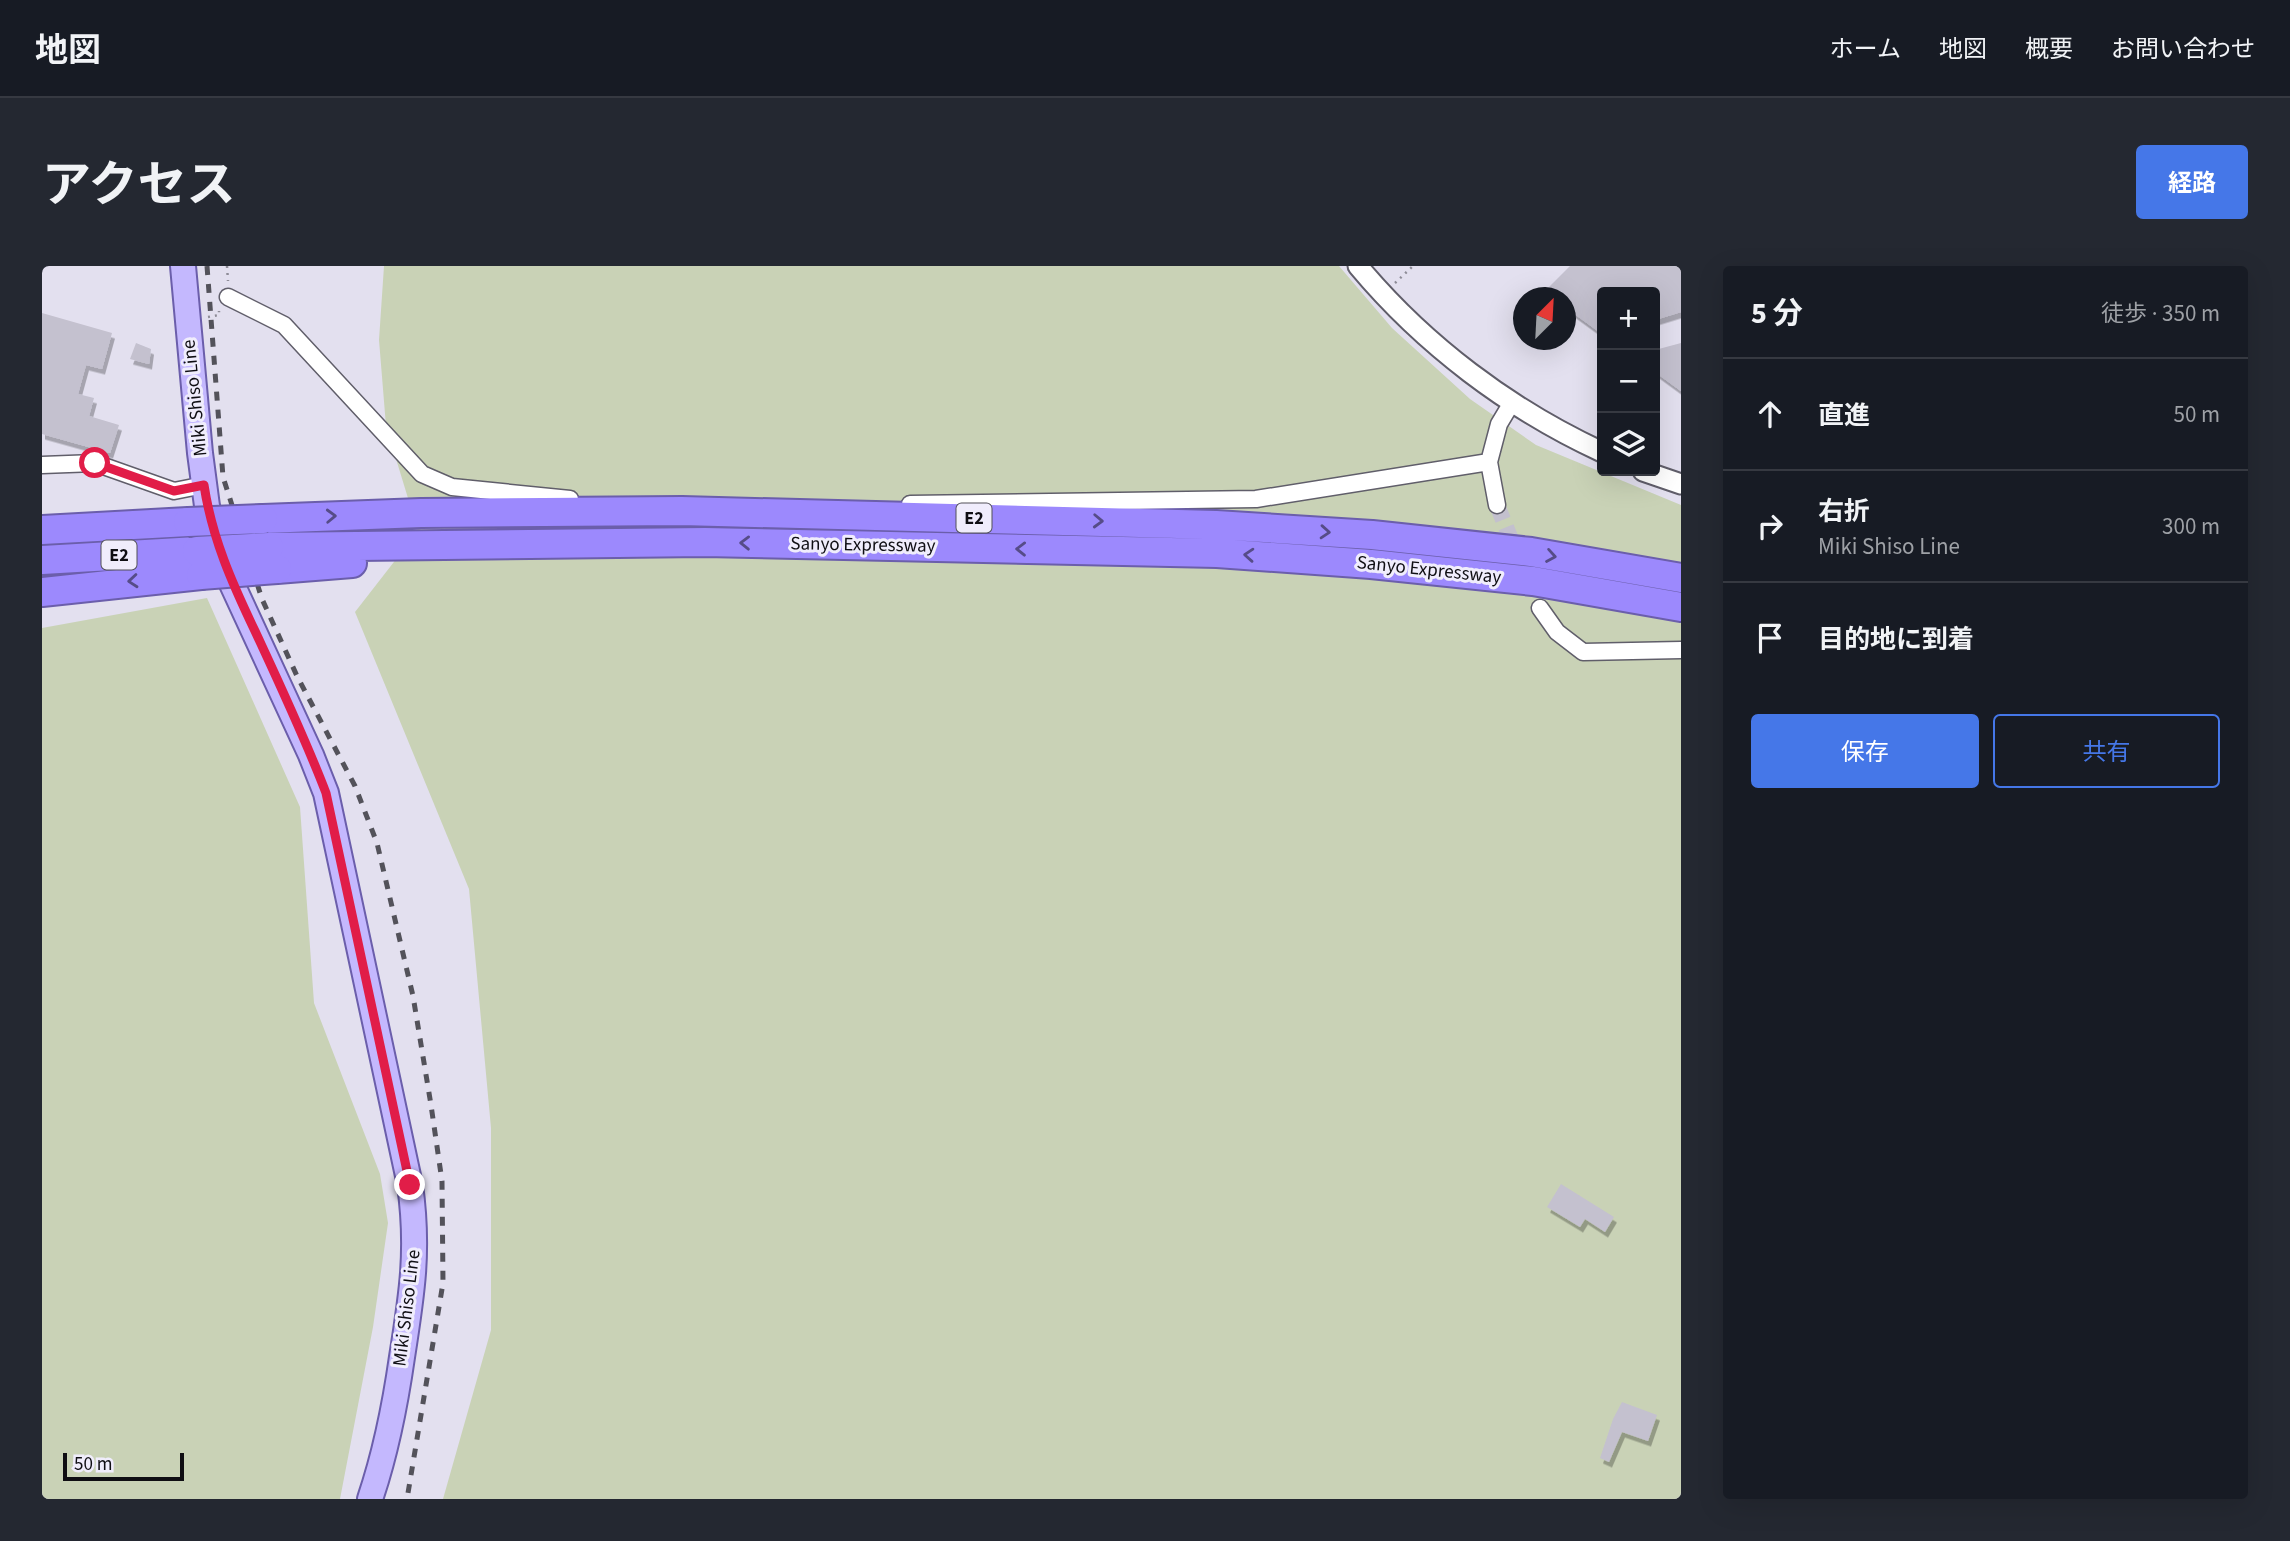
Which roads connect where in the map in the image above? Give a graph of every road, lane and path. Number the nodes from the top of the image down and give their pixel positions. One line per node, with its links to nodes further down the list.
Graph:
1 (183, 266): 6 (main road, Miki Shiso Line)
2 (1358, 266): 4 (street)
3 (1413, 266): 4 (path)
4 (1383, 296): 7 (street)
5 (228, 297): 6 (path); 9 (street)
6 (187, 319): 13 (main road, Miki Shiso Line)
7 (1511, 404): 8 (street); 9 (street)
8 (1597, 450)
9 (1489, 462): 14 (street)
10 (42, 465): 13 (street)
11 (1658, 476): 12 (street)
12 (1681, 484)
13 (204, 485): 23 (main road, Miki Shiso Line)
14 (1497, 505)
15 (42, 530): 18 (highway, Sanyo Expressway / E2, one-way to 18, bridge)
16 (42, 560): 17 (highway, E2)
17 (199, 563): 19 (highway, one-way to 19); 20 (highway, Sanyo Expressway / E2, one-way to 17, bridge)
18 (1681, 578)
19 (42, 592)
20 (1681, 607)
21 (1540, 608): 22 (street)
22 (1681, 650)
23 (370, 1499)

